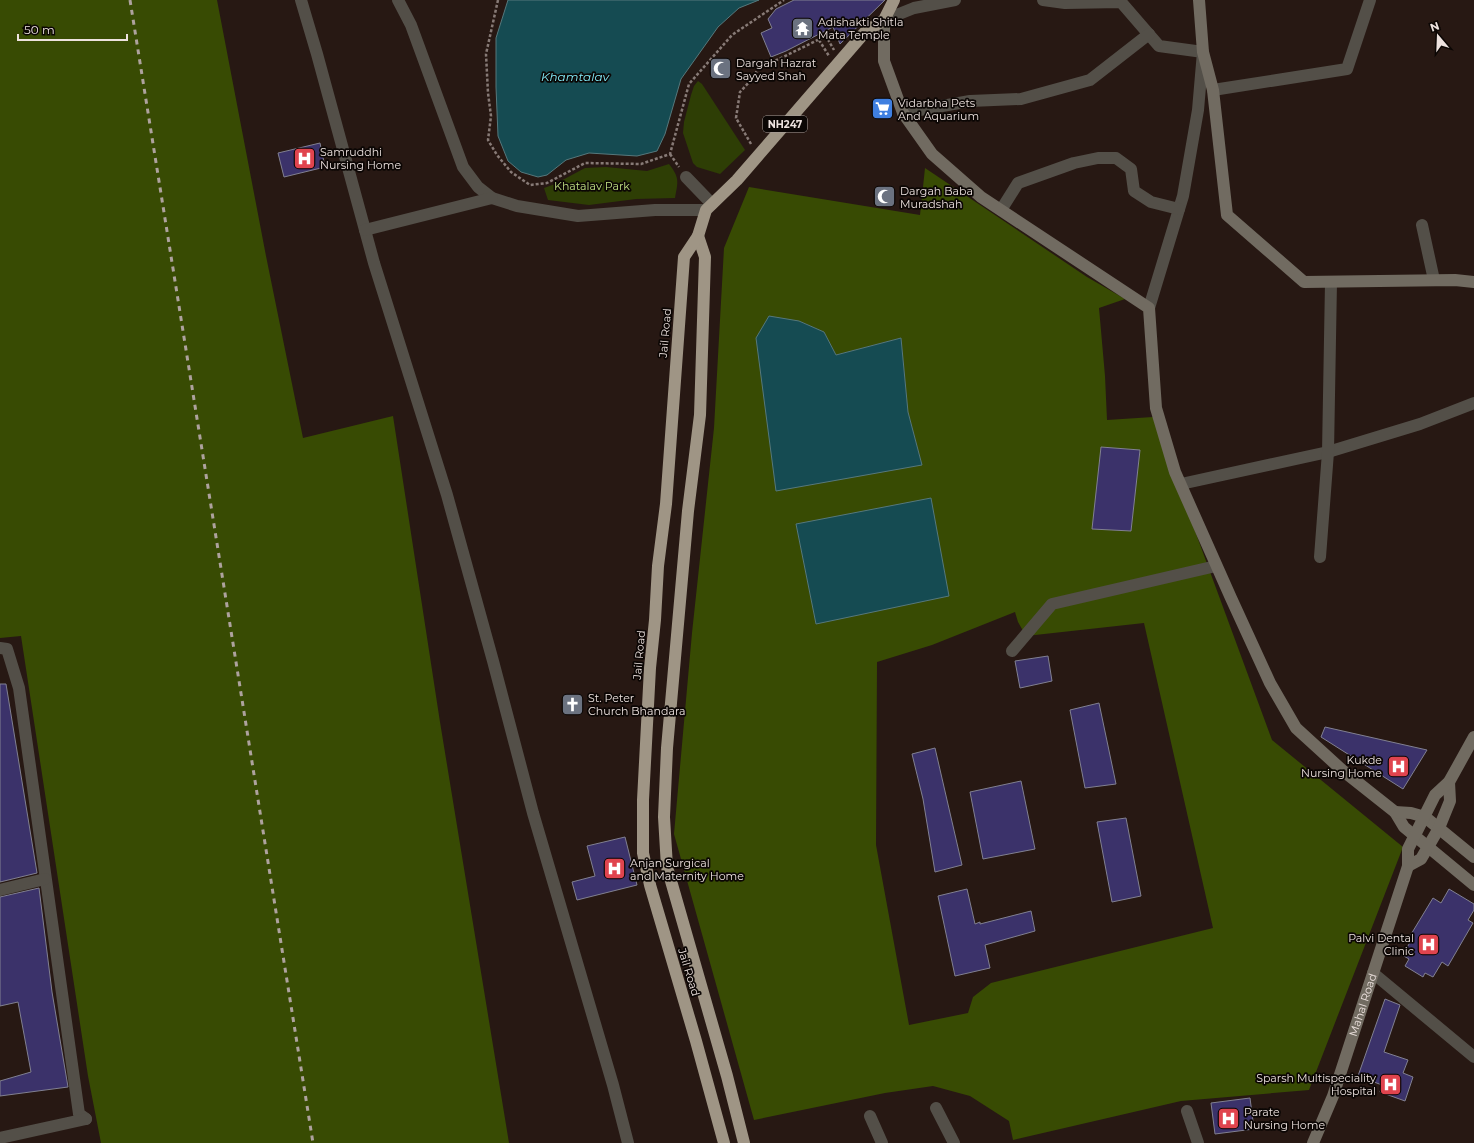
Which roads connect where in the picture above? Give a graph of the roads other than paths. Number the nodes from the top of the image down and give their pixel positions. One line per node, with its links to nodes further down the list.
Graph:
1 (302, 0): 19 (street)
2 (398, 0): 14 (street)
3 (894, 0): 8 (highway)
4 (955, 0): 8 (street)
5 (1042, 0): 9 (street)
6 (1199, 0): 10 (main road)
7 (1370, 0): 11 (street)
8 (884, 20): 12 (main road); 15 (highway, Jail Road / NH247)
9 (1149, 34): 10 (street); 12 (street)
10 (1203, 52): 11 (main road); 16 (street)
11 (1213, 90): 22 (main road)
12 (903, 113): 17 (main road)
13 (686, 177): 15 (street)
14 (492, 198): 15 (street); 19 (street)
15 (709, 207): 20 (highway, Jail Road / NH247)
16 (1179, 209): 17 (street); 24 (street)
17 (1001, 210): 24 (main road)
18 (1422, 225): 21 (street)
19 (365, 230): 51 (street)
20 (698, 236): 52 (highway, Jail Road / NH247); 53 (highway, Jail Road)
21 (1434, 280): 22 (main road); 23 (main road)
22 (1331, 282): 26 (street)
23 (1474, 282)
24 (1149, 308): 27 (main road)
25 (1474, 403): 26 (street)
26 (1328, 452): 27 (street); 28 (street)
27 (1181, 484): 29 (main road)
28 (1320, 557)
29 (1216, 566): 31 (street); 34 (main road)
30 (0, 648): 41 (street)
31 (1012, 651)
32 (1474, 737): 33 (main road, Mahal Road)
33 (1449, 782): 35 (main road, Mahal Road); 36 (main road)
34 (1395, 812): 35 (main road); 37 (main road)
35 (1425, 817): 36 (main road); 37 (main road, Mahal Road)
36 (1439, 828): 38 (main road); 39 (main road)
37 (1415, 836): 38 (main road); 40 (main road, Mahal Road)
38 (1428, 848): 40 (main road); 42 (main road)
39 (1474, 857)
40 (1408, 866): 44 (main road, Mahal Road)
41 (45, 879): 43 (street); 49 (street)
42 (1474, 885)
43 (0, 890)
44 (1373, 973): 45 (street); 56 (main road, Mahal Road)
45 (1474, 1057)
46 (936, 1108): 55 (street)
47 (1187, 1111): 50 (street)
48 (870, 1116): 54 (street)
49 (0, 1138)
50 (1194, 1142)
51 (628, 1143)
52 (724, 1143)
53 (744, 1143)
54 (882, 1143)
55 (954, 1143)
56 (1313, 1143)

